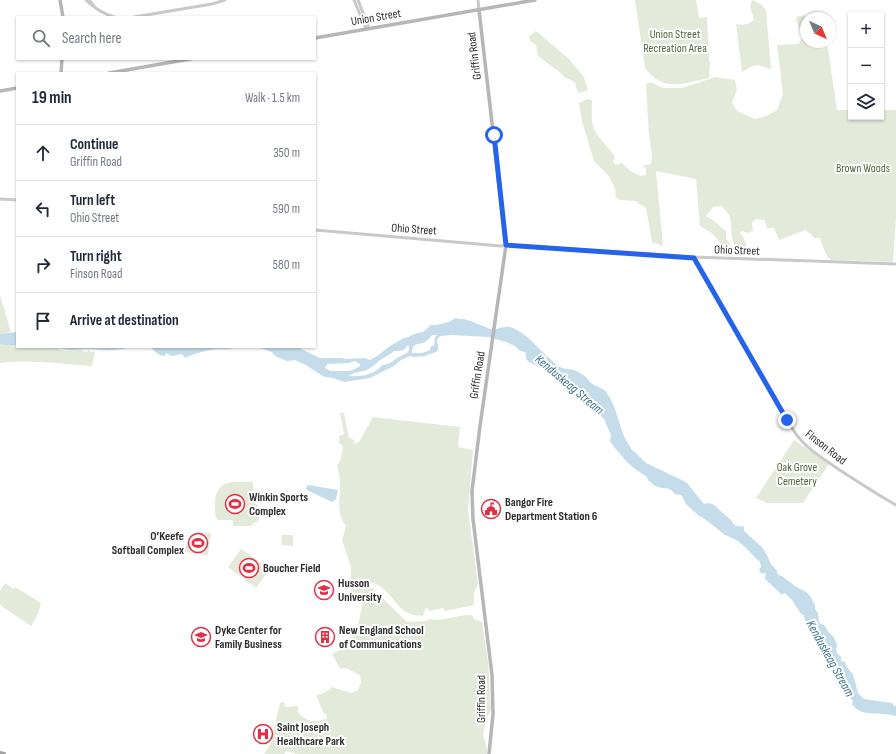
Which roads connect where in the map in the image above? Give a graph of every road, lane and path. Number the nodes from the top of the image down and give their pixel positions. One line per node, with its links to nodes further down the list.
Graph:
1 (61, 0): 11 (main road)
2 (86, 0): 9 (street)
3 (89, 0): 9 (street)
4 (225, 0): 13 (street)
5 (354, 0): 14 (street)
6 (358, 0): 14 (street)
7 (478, 0): 10 (street, Griffin Road)
8 (535, 0): 10 (main road, Union Street)
9 (94, 6): 12 (street)
10 (479, 10): 14 (main road, Union Street); 25 (main road, Griffin Road)
11 (63, 16)
12 (112, 16)
13 (140, 16)
14 (368, 28): 15 (main road, Union Street)
15 (316, 38)
16 (62, 60): 18 (main road)
17 (184, 60): 19 (main road)
18 (61, 72)
19 (115, 72)
20 (16, 88): 21 (main road)
21 (0, 92)
22 (0, 200): 23 (street)
23 (16, 200)
24 (316, 230): 25 (street, Ohio Street)
25 (506, 245): 26 (street, Ohio Street); 31 (main road, Griffin Road)
26 (694, 258): 27 (street, Ohio Street); 28 (street, Finson Road)
27 (896, 264)
28 (896, 505)
29 (0, 753): 30 (main road)
30 (4, 754)
31 (489, 754)

